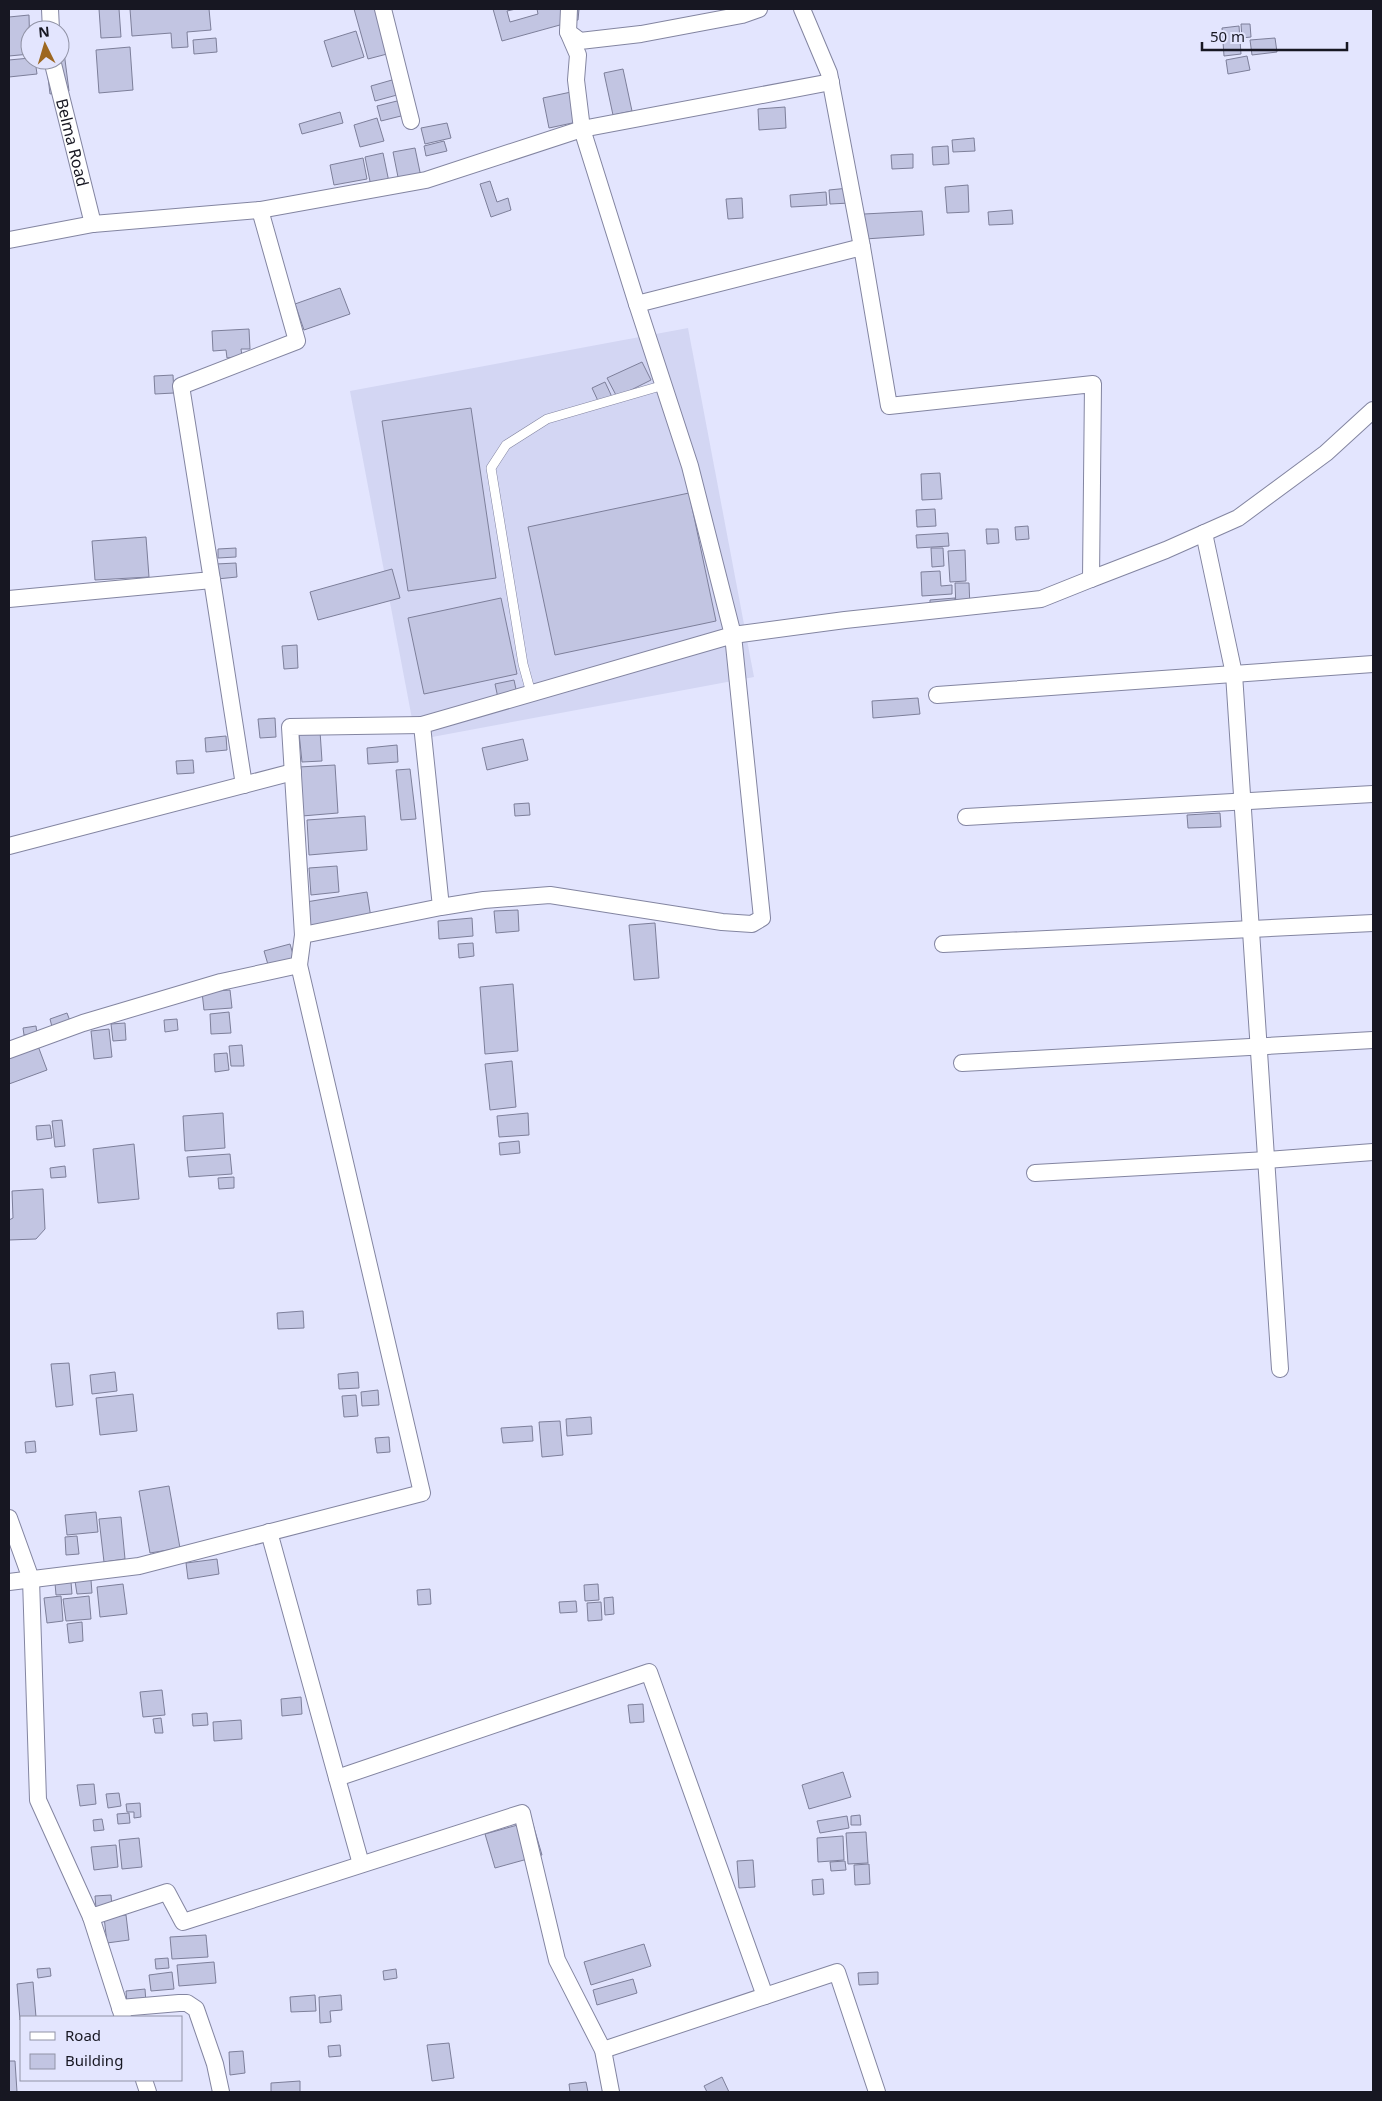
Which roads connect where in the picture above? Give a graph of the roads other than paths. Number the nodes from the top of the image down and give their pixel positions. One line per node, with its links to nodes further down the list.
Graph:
1 (383, 9): 8 (street)
2 (569, 9): 5 (street)
3 (759, 9): 5 (street)
4 (802, 9): 7 (street)
5 (568, 32): 9 (street)
6 (54, 70): 11 (street, Belma Road)
7 (831, 82): 9 (street); 13 (street)
8 (411, 121)
9 (582, 129): 10 (street); 14 (street)
10 (260, 210): 11 (street); 19 (street)
11 (93, 224): 12 (street)
12 (9, 240)
13 (862, 247): 14 (street); 18 (street)
14 (637, 304): 15 (street)
15 (664, 385): 21 (street); 24 (lane)
16 (1373, 410): 17 (street)
17 (1204, 533): 18 (street); 23 (street)
18 (1091, 579): 21 (street)
19 (212, 580): 20 (street); 28 (street)
20 (9, 599)
21 (733, 634): 24 (street); 33 (street)
22 (1373, 664): 23 (street)
23 (1234, 674): 25 (street); 30 (street)
24 (530, 693): 26 (street)
25 (938, 695)
26 (422, 725): 27 (street); 33 (street)
27 (293, 772): 28 (street); 36 (street)
28 (244, 785): 32 (street)
29 (1373, 794): 30 (street)
30 (1243, 801): 31 (street); 35 (street)
31 (966, 817)
32 (9, 846)
33 (441, 907): 36 (street)
34 (1373, 923): 35 (street)
35 (1252, 930): 37 (street); 40 (street)
36 (303, 935): 38 (street)
37 (943, 944)
38 (299, 965): 41 (street); 48 (street)
39 (1373, 1040): 40 (street)
40 (1259, 1046): 42 (street); 44 (street)
41 (9, 1050)
42 (962, 1063)
43 (1373, 1152): 44 (street)
44 (1267, 1160): 45 (street); 46 (street)
45 (1035, 1172)
46 (1280, 1369)
47 (9, 1518): 49 (street)
48 (269, 1532): 49 (street); 51 (street)
49 (31, 1579): 50 (street); 53 (street)
50 (9, 1582)
51 (337, 1778): 52 (street); 54 (street)
52 (361, 1864): 53 (street); 56 (street)
53 (91, 1917): 55 (street)
54 (764, 1996): 56 (street); 59 (street)
55 (122, 2013): 57 (street)
56 (602, 2050): 58 (street)
57 (221, 2092)
58 (611, 2092)
59 (877, 2092)

